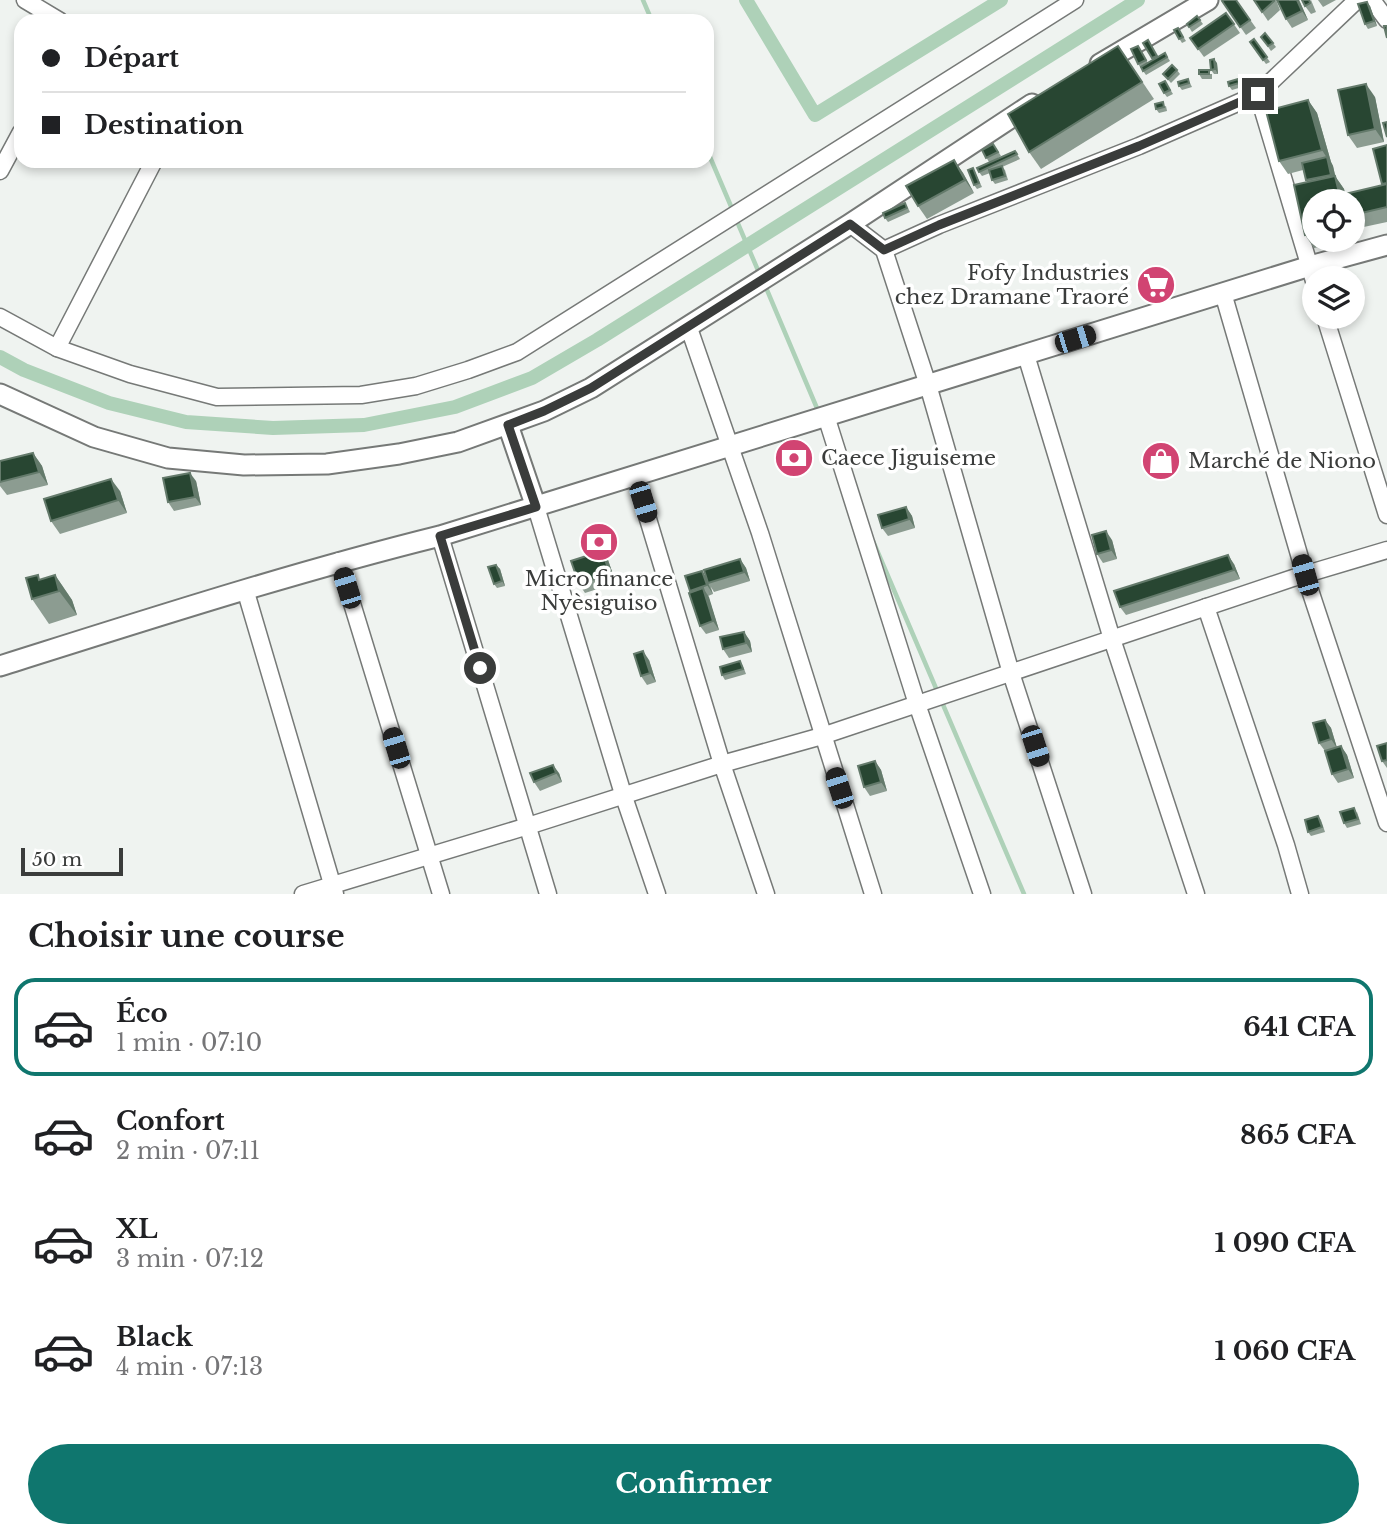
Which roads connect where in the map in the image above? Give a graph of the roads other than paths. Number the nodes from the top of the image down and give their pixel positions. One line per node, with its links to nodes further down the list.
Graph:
1 (25, 0): 6 (street)
2 (1075, 0): 24 (street)
3 (1208, 0): 8 (street)
4 (1357, 0): 10 (street)
5 (1372, 0): 7 (street)
6 (48, 14)
7 (1387, 20)
8 (1088, 71)
9 (1053, 92): 14 (street)
10 (1258, 94): 16 (street); 17 (street)
11 (14, 145): 13 (street)
12 (150, 168): 24 (street)
13 (0, 171)
14 (850, 224): 16 (street); 22 (street)
15 (1387, 245): 18 (street)
16 (884, 250): 26 (street)
17 (1310, 266)
18 (1333, 266)
19 (1302, 276): 20 (street)
20 (1223, 293): 25 (street); 37 (street)
21 (0, 317): 24 (street)
22 (689, 328): 29 (street); 30 (street)
23 (1329, 329): 33 (street)
24 (57, 348)
25 (1026, 355): 26 (street); 40 (street)
26 (928, 385): 28 (street); 42 (street)
27 (0, 394): 29 (street)
28 (826, 416): 30 (street); 43 (street)
29 (508, 425): 32 (street)
30 (729, 445): 31 (street); 44 (street)
31 (635, 476): 32 (street); 45 (street)
32 (536, 507): 34 (street); 46 (street)
33 (1387, 515)
34 (440, 536): 36 (street); 48 (street)
35 (1387, 550): 37 (street)
36 (339, 561): 38 (street); 49 (street)
37 (1305, 575): 39 (street); 47 (street)
38 (245, 589): 41 (street); 50 (street)
39 (1206, 607): 40 (street); 60 (street)
40 (1112, 639): 42 (street); 59 (street)
41 (0, 666)
42 (1011, 673): 43 (street); 58 (street)
43 (917, 704): 44 (street); 57 (street)
44 (822, 736): 45 (street); 56 (street)
45 (722, 764): 46 (street); 55 (street)
46 (623, 794): 48 (street); 54 (street)
47 (1387, 822)
48 (528, 826): 49 (street); 53 (street)
49 (428, 855): 50 (street); 52 (street)
50 (334, 890): 51 (street)
51 (303, 894)
52 (441, 894)
53 (548, 894)
54 (657, 894)
55 (766, 894)
56 (873, 894)
57 (982, 894)
58 (1083, 894)
59 (1196, 894)
60 (1300, 894)

